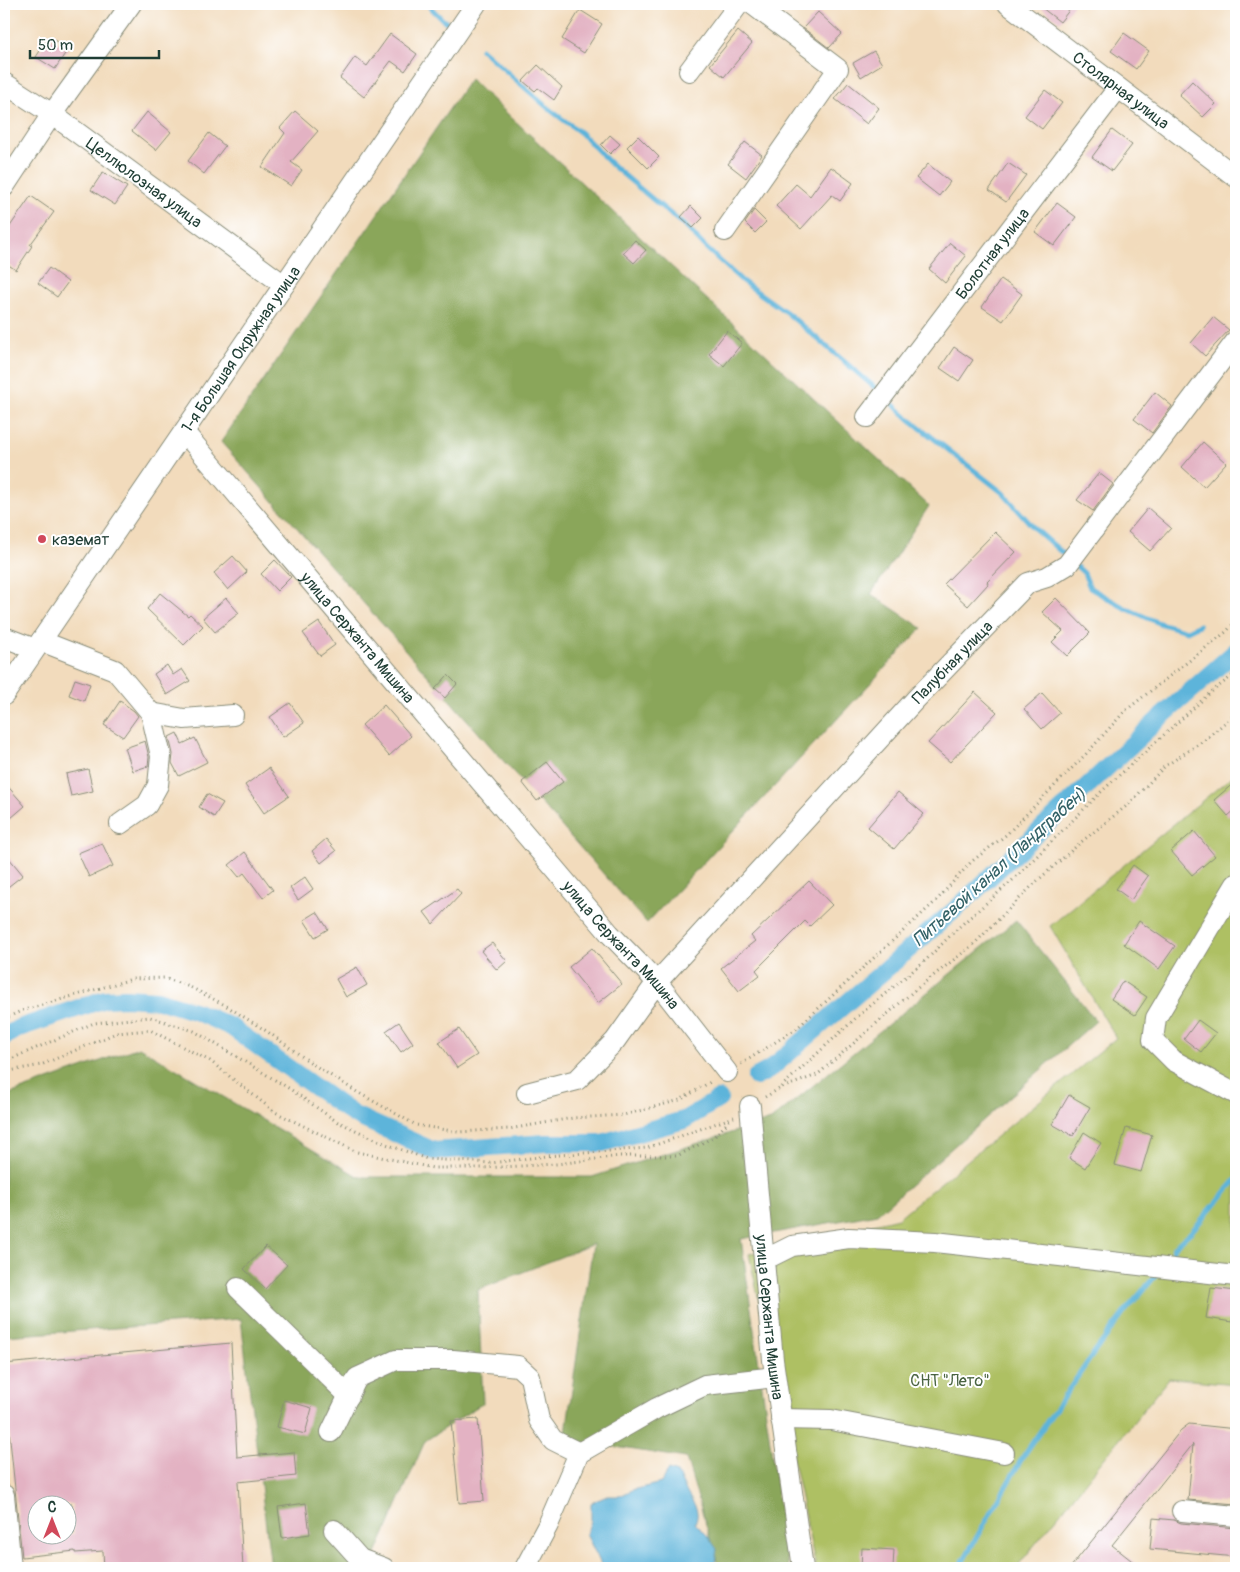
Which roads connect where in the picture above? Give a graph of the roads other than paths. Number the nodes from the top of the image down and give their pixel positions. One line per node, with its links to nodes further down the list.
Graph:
1 (131, 4): 9 (street)
2 (476, 4): 13 (street, 1-я Большая Окружная улица)
3 (739, 4): 6 (street)
4 (752, 4): 12 (street)
5 (1008, 4): 8 (street, Столярная улица)
6 (689, 71)
7 (4, 83): 9 (street, Целлюлозная улица)
8 (1118, 88): 10 (street, Столярная улица); 15 (street, Болотная улица)
9 (52, 114): 11 (street); 13 (street, Целлюлозная улица)
10 (1236, 177)
11 (4, 187)
12 (726, 231)
13 (284, 285): 16 (street, 1-я Большая Окружная улица)
14 (1236, 341): 24 (street, Палубная улица)
15 (867, 417)
16 (184, 432): 18 (street, 1-я Большая Окружная улица); 24 (street, улица Сержанта Мишина)
17 (4, 637): 18 (street)
18 (38, 645): 19 (street, 1-я Большая Окружная улица); 20 (street)
19 (4, 695)
20 (151, 712): 21 (street); 22 (street)
21 (233, 715)
22 (120, 824)
23 (1236, 884): 27 (street)
24 (657, 982): 25 (street, улица Сержанта Мишина); 26 (street, Палубная улица)
25 (727, 1072)
26 (527, 1093)
27 (1236, 1094)
28 (750, 1106): 29 (street, улица Сержанта Мишина)
29 (764, 1260): 30 (street); 32 (street, улица Сержанта Мишина)
30 (1236, 1276)
31 (238, 1288): 33 (street)
32 (775, 1377): 34 (street, улица Сержанта Мишина); 36 (street)
33 (349, 1396): 35 (street); 36 (street)
34 (781, 1419): 37 (street); 45 (street, улица Сержанта Мишина)
35 (331, 1432)
36 (579, 1453): 44 (street)
37 (1004, 1453)
38 (4, 1495): 42 (street)
39 (1182, 1511): 40 (street)
40 (1236, 1516)
41 (334, 1530): 43 (street)
42 (11, 1568)
43 (384, 1568)
44 (525, 1568)
45 (803, 1568)

